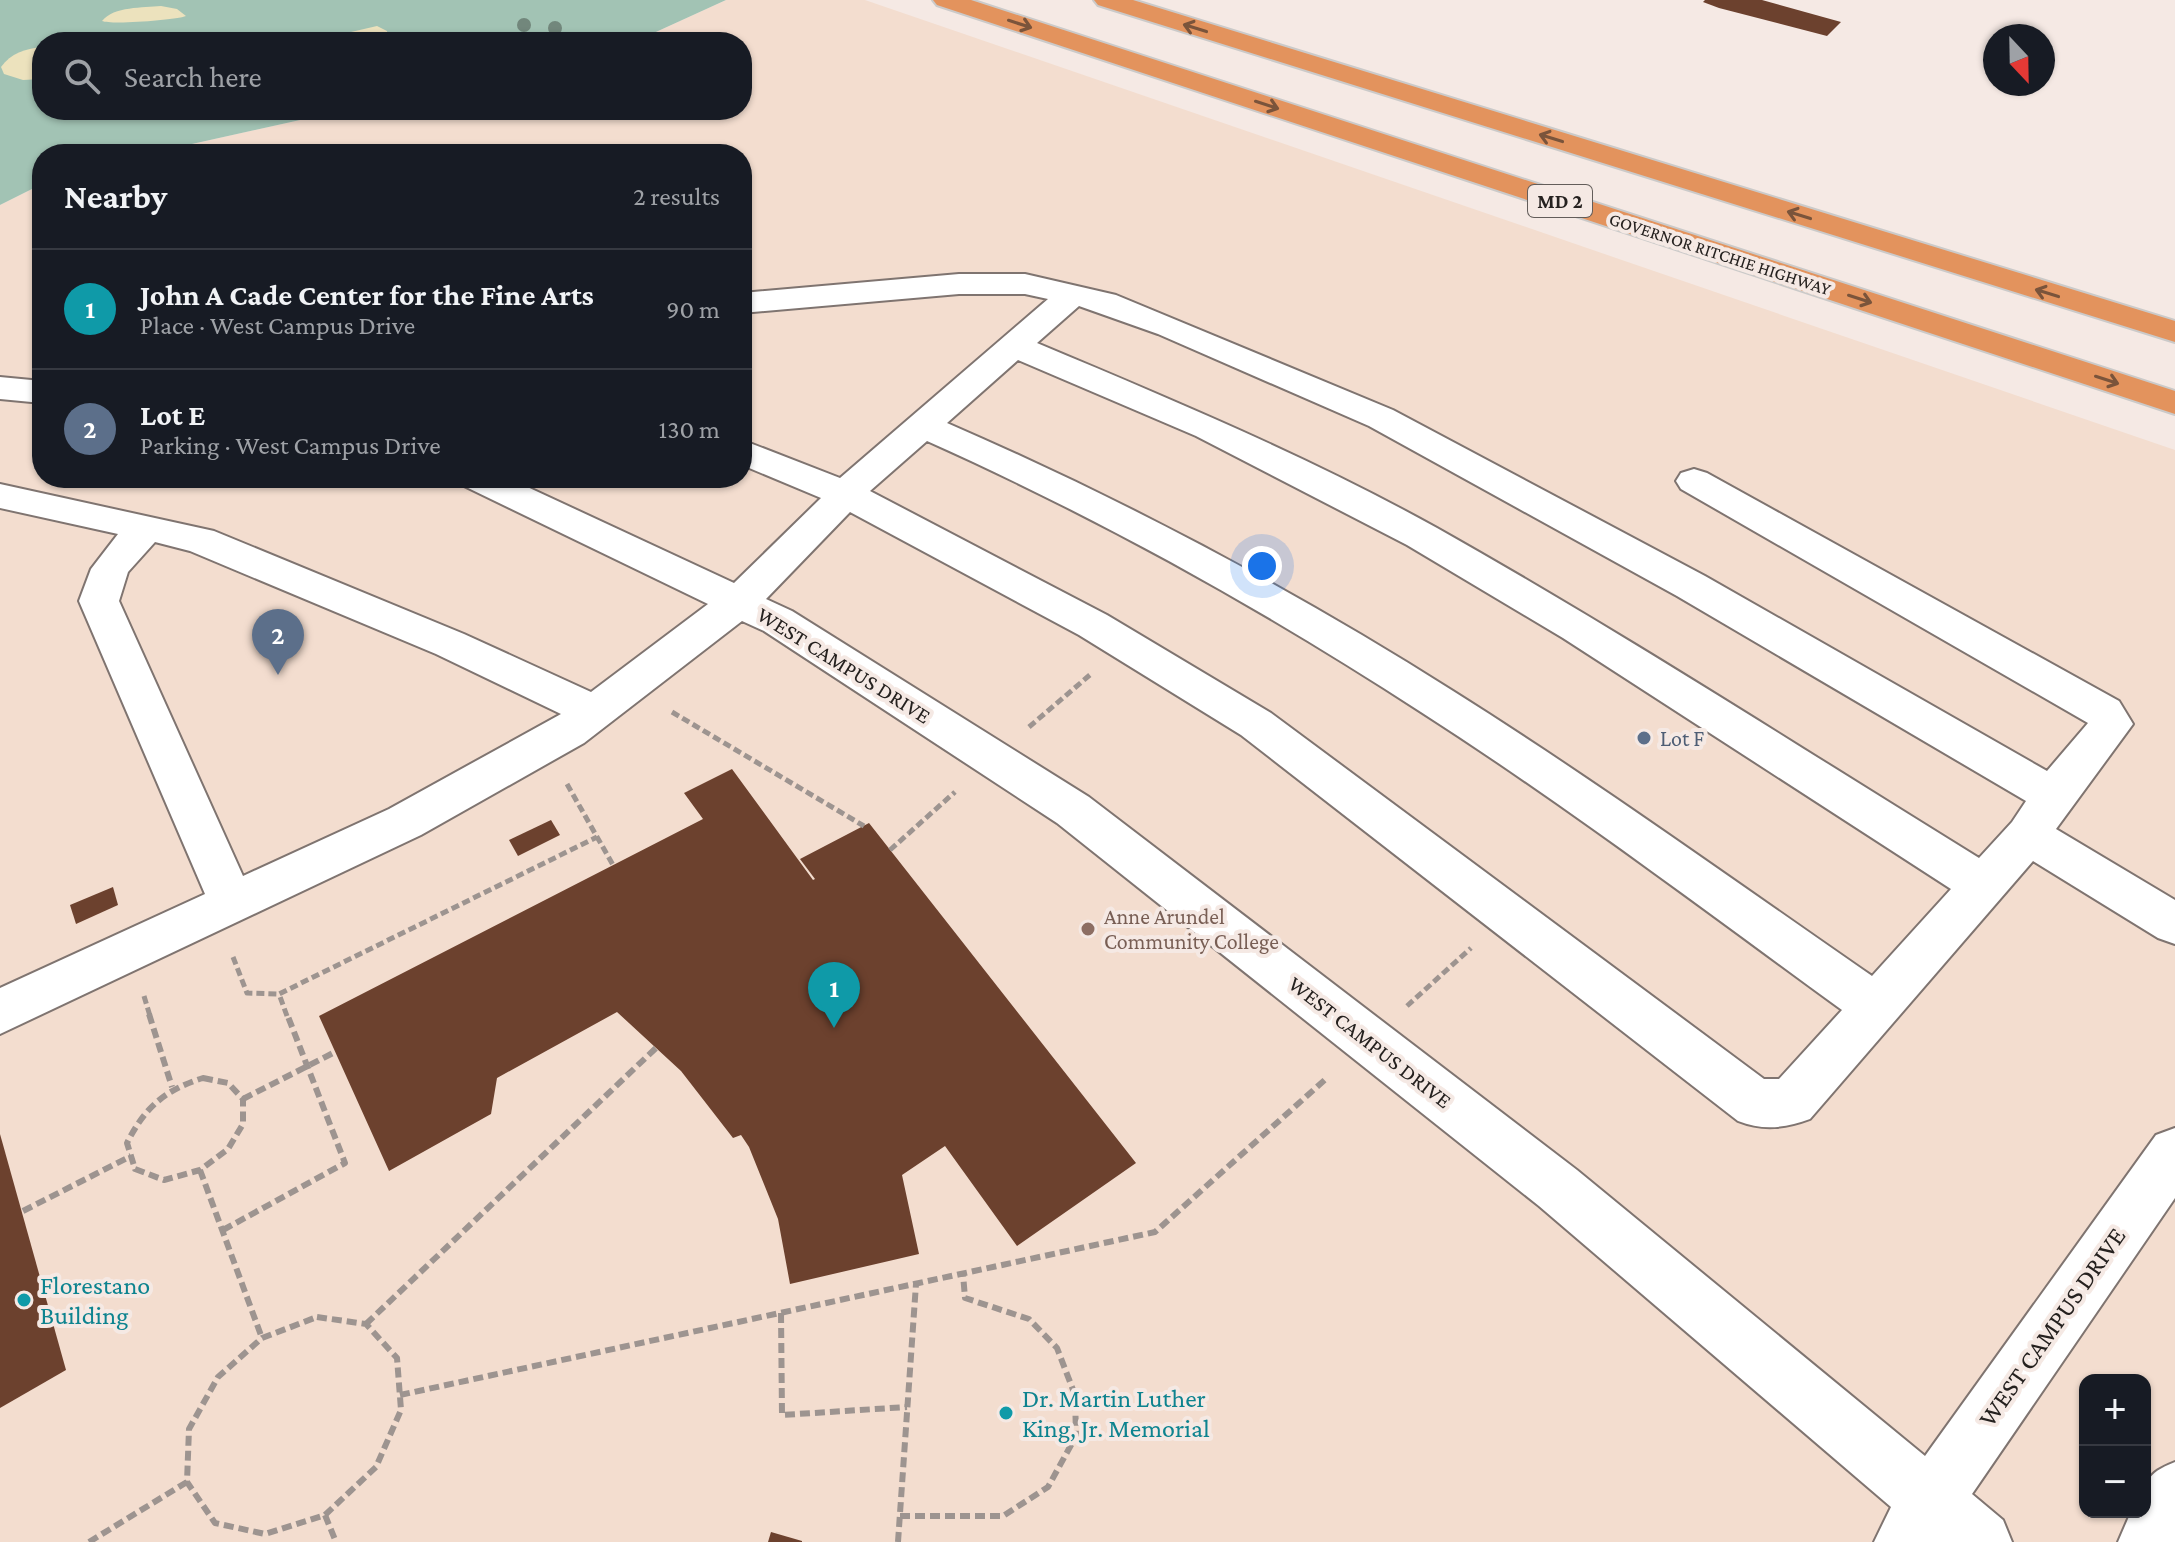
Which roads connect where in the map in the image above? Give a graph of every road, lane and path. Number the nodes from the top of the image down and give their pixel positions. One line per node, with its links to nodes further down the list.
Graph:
1 (946, 0): 9 (highway, GOVERNOR RITCHIE HIGHWAY / MD 2, one-way to 9)
2 (1107, 0): 5 (highway, MD 2, one-way to 2)
3 (1072, 295): 4 (street); 6 (street); 21 (street)
4 (752, 302)
5 (2175, 332)
6 (1015, 346): 10 (street); 26 (street)
7 (0, 388): 8 (street)
8 (32, 391)
9 (2175, 403)
10 (923, 426): 14 (street); 33 (street)
11 (752, 456): 14 (street)
12 (1694, 481): 21 (street)
13 (498, 488): 17 (street, WEST CAMPUS DRIVE)
14 (846, 494): 17 (street); 28 (street)
15 (0, 496): 16 (street)
16 (147, 528): 19 (street); 27 (street)
17 (739, 602): 19 (street); 35 (street, WEST CAMPUS DRIVE)
18 (658, 704): 22 (path)
19 (595, 712): 27 (street)
20 (562, 777): 24 (path)
21 (2053, 795): 23 (street)
22 (864, 826)
23 (2028, 835): 26 (street); 29 (street)
24 (597, 837): 25 (path); 32 (path)
25 (613, 865)
26 (1983, 885): 33 (street)
27 (232, 903): 30 (street)
28 (1508, 915): 33 (street); 35 (path)
29 (2175, 924)
30 (129, 952): 34 (street); 39 (path)
31 (232, 954): 32 (path)
32 (279, 994): 38 (path)
33 (1876, 1006)
34 (0, 1012)
35 (1368, 1041): 46 (path); 57 (street, WEST CAMPUS DRIVE)
36 (657, 1047): 49 (path)
37 (335, 1052): 38 (path)
38 (309, 1066): 40 (path); 45 (path)
39 (172, 1087): 40 (path); 42 (path)
40 (243, 1099): 43 (path)
41 (2175, 1153): 57 (street, WEST CAMPUS DRIVE)
42 (131, 1156): 43 (path); 44 (path)
43 (200, 1170): 45 (path)
44 (23, 1211)
45 (223, 1230): 50 (path)
46 (963, 1274): 47 (path); 56 (path)
47 (916, 1284): 48 (path); 52 (path)
48 (781, 1313): 51 (path); 52 (path)
49 (366, 1324): 50 (path); 51 (path)
50 (262, 1338): 53 (path)
51 (400, 1395): 55 (path)
52 (907, 1407): 56 (path)
53 (187, 1482): 55 (path); 58 (path)
54 (2175, 1493): 62 (street)
55 (325, 1515): 59 (path)
56 (900, 1516): 60 (path)
57 (1918, 1522): 61 (street, WEST CAMPUS DRIVE)
58 (89, 1542)
59 (336, 1542)
60 (898, 1542)
61 (1981, 1542)
62 (2149, 1542)

